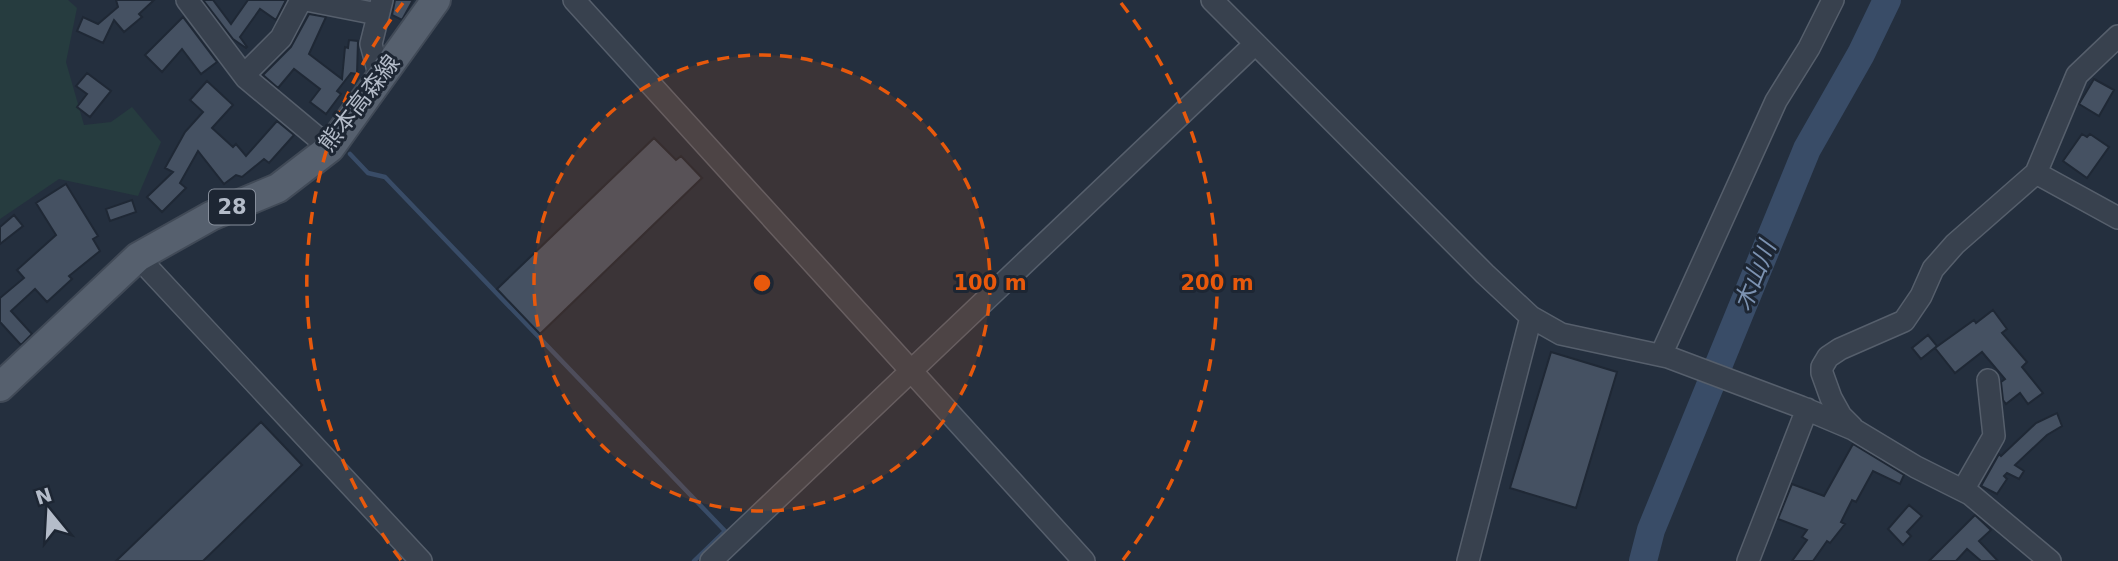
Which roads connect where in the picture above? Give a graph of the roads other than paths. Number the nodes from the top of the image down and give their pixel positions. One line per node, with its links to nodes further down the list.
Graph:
1 (187, 0): 10 (street)
2 (304, 0): 7 (street); 10 (street)
3 (436, 0): 11 (main road, 熊本高森線 / 28)
4 (573, 0): 18 (street)
5 (1212, 0): 9 (street)
6 (1833, 0): 17 (street)
7 (380, 7): 11 (street)
8 (2118, 36): 13 (street)
9 (1255, 44): 16 (street); 18 (street)
10 (244, 75): 12 (street)
11 (380, 78): 12 (main road, 熊本高森線 / 28)
12 (330, 148): 15 (main road, 熊本高森線 / 28)
13 (2036, 173): 14 (street); 22 (street)
14 (2118, 218)
15 (138, 257): 20 (main road, 熊本高森線 / 28); 24 (street)
16 (1531, 317): 17 (street); 27 (street)
17 (1664, 356): 21 (street)
18 (911, 371): 25 (street); 26 (street)
19 (1988, 380): 23 (street)
20 (0, 387)
21 (1804, 408): 22 (street); 28 (street)
22 (1853, 429): 23 (street)
23 (1963, 490): 29 (street)
24 (421, 561)
25 (711, 561)
26 (1084, 561)
27 (1468, 561)
28 (1748, 561)
29 (2050, 561)

